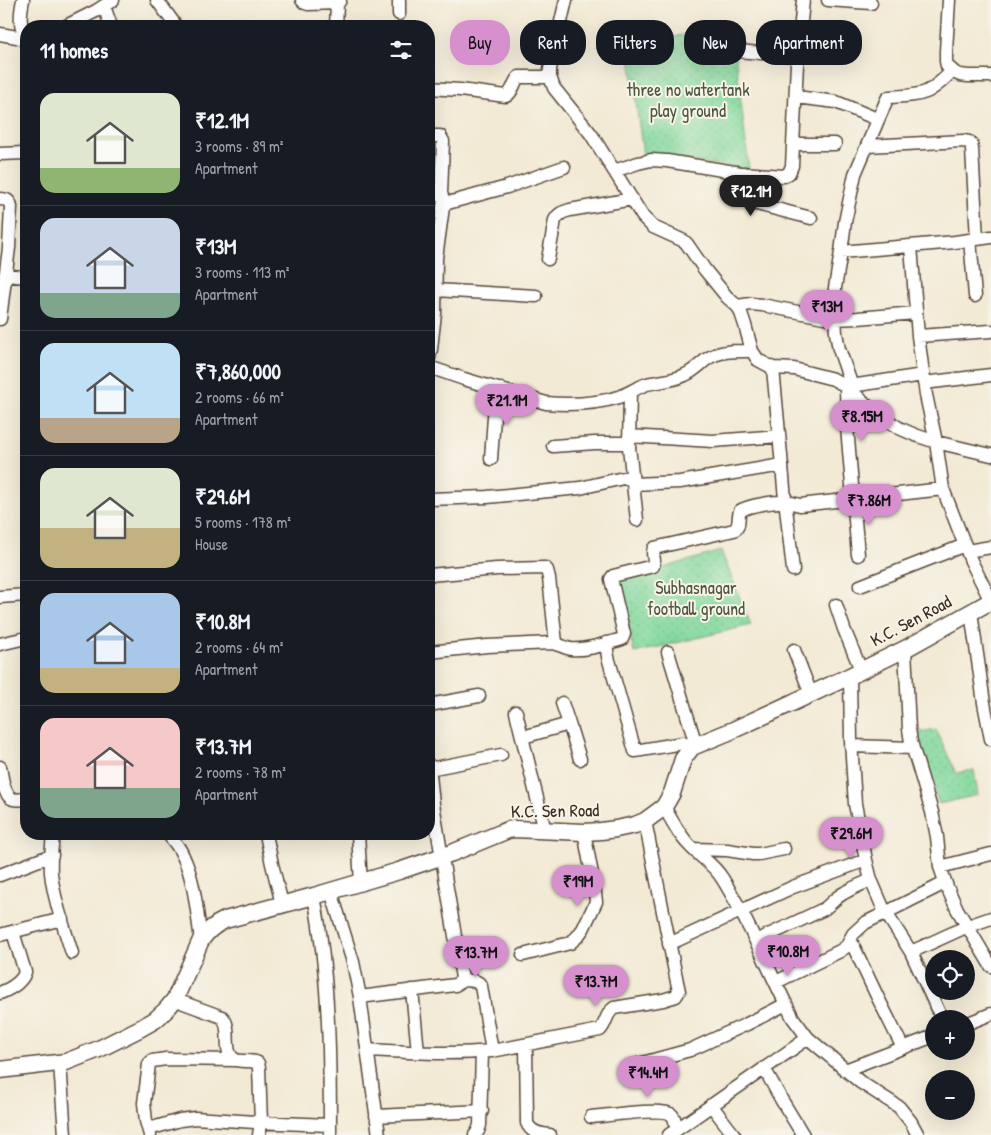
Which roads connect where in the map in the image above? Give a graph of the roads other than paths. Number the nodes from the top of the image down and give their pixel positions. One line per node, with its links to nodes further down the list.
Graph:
1 (23, 0): 13 (street)
2 (158, 0): 16 (street)
3 (302, 0): 9 (street)
4 (399, 0): 12 (street)
5 (566, 0): 24 (street)
6 (803, 0): 18 (street)
7 (828, 0): 11 (street)
8 (949, 0): 22 (street)
9 (339, 2): 17 (street)
10 (108, 3): 14 (street); 15 (street)
11 (871, 3)
12 (399, 14)
13 (20, 20)
14 (78, 20)
15 (110, 20)
16 (172, 20)
17 (337, 20)
18 (801, 20)
19 (0, 34): 20 (street)
20 (20, 38)
21 (798, 65): 26 (street)
22 (952, 71): 23 (street); 27 (street)
23 (991, 76)
24 (550, 77): 25 (street); 35 (street)
25 (435, 88)
26 (796, 97): 27 (street); 29 (street)
27 (877, 119): 31 (street)
28 (435, 136): 37 (street)
29 (793, 144): 30 (street); 36 (street)
30 (836, 144)
31 (867, 146): 43 (street); 45 (street)
32 (20, 153): 33 (street)
33 (0, 154)
34 (564, 167): 37 (street)
35 (614, 171): 36 (street); 39 (street)
36 (744, 173): 40 (street)
37 (438, 196): 41 (street)
38 (0, 199): 47 (street)
39 (632, 199): 46 (street); 52 (street)
40 (811, 218)
41 (435, 227)
42 (991, 237): 43 (street)
43 (973, 240): 44 (street); 51 (street)
44 (911, 246): 45 (street); 54 (street)
45 (841, 252): 56 (street)
46 (548, 259)
47 (5, 275): 48 (street); 55 (street)
48 (20, 276)
49 (435, 290): 50 (street); 53 (street)
50 (536, 296)
51 (975, 296)
52 (737, 306): 56 (street); 59 (street)
53 (435, 313)
54 (915, 313): 56 (street); 58 (street)
55 (0, 319)
56 (834, 319): 64 (street)
57 (991, 332): 58 (street)
58 (918, 336): 63 (street)
59 (752, 351): 60 (street); 66 (street)
60 (772, 368): 64 (street); 67 (street)
61 (435, 369): 65 (street)
62 (991, 375): 63 (street)
63 (924, 379): 64 (street); 69 (street)
64 (850, 388): 69 (street); 76 (street)
65 (501, 389): 66 (street); 72 (street)
66 (630, 392): 68 (street)
67 (780, 436): 68 (street); 73 (street)
68 (629, 440): 70 (street); 74 (street)
69 (936, 442): 71 (street); 75 (street)
70 (553, 446)
71 (991, 456)
72 (492, 459)
73 (782, 465): 74 (street); 78 (street)
74 (632, 480): 77 (street); 79 (street)
75 (943, 489): 76 (street); 81 (street)
76 (853, 499): 78 (street); 82 (street)
77 (435, 500)
78 (786, 502): 83 (street); 93 (street)
79 (637, 520)
80 (991, 547): 81 (street)
81 (966, 548): 85 (street); 88 (street)
82 (858, 555)
83 (793, 570)
84 (435, 574): 92 (street)
85 (860, 586)
86 (20, 596): 87 (street)
87 (0, 597)
88 (991, 601): 90 (street, K.C. Sen Road)
89 (836, 605): 99 (street)
90 (971, 612): 95 (street, K.C. Sen Road); 100 (street)
91 (20, 639): 94 (street)
92 (556, 643): 93 (street); 97 (street)
93 (606, 643): 109 (street)
94 (0, 644)
95 (905, 649): 99 (street, K.C. Sen Road); 111 (street)
96 (794, 650): 101 (street)
97 (435, 651)
98 (668, 652): 109 (street)
99 (856, 673): 101 (street, K.C. Sen Road); 110 (street)
100 (987, 691): 108 (street)
101 (811, 694): 109 (street, K.C. Sen Road)
102 (479, 696): 104 (street)
103 (562, 703): 106 (street)
104 (435, 704)
105 (516, 712): 107 (street)
106 (569, 724): 107 (street); 113 (street)
107 (523, 737): 120 (street)
108 (991, 739)
109 (694, 746): 117 (street, K.C. Sen Road)
110 (851, 746): 111 (street); 131 (street)
111 (912, 748): 132 (street)
112 (501, 755): 115 (street)
113 (580, 759)
114 (0, 767): 116 (street)
115 (435, 768)
116 (20, 799)
117 (664, 807): 119 (street, K.C. Sen Road); 126 (street)
118 (435, 816): 130 (street)
119 (645, 821): 121 (street, K.C. Sen Road); 150 (street)
120 (545, 831): 121 (street, K.C. Sen Road); 130 (street, K.C. Sen Road)
121 (584, 832): 153 (street)
122 (53, 840): 129 (street)
123 (173, 840): 148 (street)
124 (267, 840): 139 (street)
125 (358, 840): 135 (street)
126 (693, 849): 127 (street); 140 (street)
127 (784, 849)
128 (991, 854): 132 (street)
129 (52, 855): 133 (street); 143 (street)
130 (442, 857): 135 (street, K.C. Sen Road); 155 (street)
131 (866, 860): 134 (street); 140 (street)
132 (940, 868): 136 (street)
133 (0, 875)
134 (871, 880): 141 (street); 149 (street)
135 (361, 883): 137 (street, K.C. Sen Road)
136 (945, 883): 141 (street); 144 (street)
137 (331, 891): 138 (street, K.C. Sen Road); 159 (street)
138 (314, 896): 139 (street, K.C. Sen Road); 183 (street)
139 (282, 904): 148 (street, K.C. Sen Road)
140 (741, 912): 149 (street); 150 (street)
141 (885, 913): 147 (street); 151 (street)
142 (991, 918): 144 (street)
143 (62, 919): 145 (street); 152 (street)
144 (968, 926): 151 (street); 154 (street)
145 (14, 932): 146 (street); 158 (street)
146 (0, 935)
147 (850, 939): 156 (street); 168 (street)
148 (201, 940): 160 (street, K.C. Sen Road)
149 (756, 941): 156 (street)
150 (669, 944): 167 (street)
151 (911, 952): 162 (street)
152 (72, 953)
153 (523, 955)
154 (991, 966)
155 (462, 980): 157 (street); 171 (street)
156 (776, 982): 161 (street)
157 (412, 990): 159 (street); 170 (street)
158 (0, 993)
159 (360, 997): 169 (street)
160 (175, 998): 172 (street); 173 (street, K.C. Sen Road)
161 (786, 1004): 165 (street); 174 (street)
162 (938, 1010)
163 (991, 1014): 164 (street)
164 (975, 1020)
165 (808, 1038): 175 (street); 177 (street)
166 (925, 1039): 168 (street)
167 (526, 1045): 171 (street); 189 (street)
168 (903, 1048): 177 (street)
169 (367, 1050): 170 (street); 180 (street)
170 (418, 1052): 171 (street)
171 (487, 1052): 179 (street)
172 (236, 1060): 182 (street); 185 (street)
173 (60, 1063): 176 (street, K.C. Sen Road); 186 (street)
174 (635, 1065)
175 (764, 1068): 178 (street); 191 (street)
176 (0, 1070)
177 (845, 1070): 192 (street)
178 (711, 1105): 184 (street); 190 (street)
179 (482, 1111): 180 (street); 188 (street)
180 (376, 1116): 187 (street)
181 (591, 1117): 184 (street)
182 (260, 1129): 183 (street); 185 (street)
183 (330, 1130)
184 (679, 1131)
185 (150, 1132)
186 (65, 1135)
187 (379, 1135)
188 (475, 1135)
189 (550, 1135)
190 (734, 1135)
191 (803, 1135)
192 (918, 1135)

